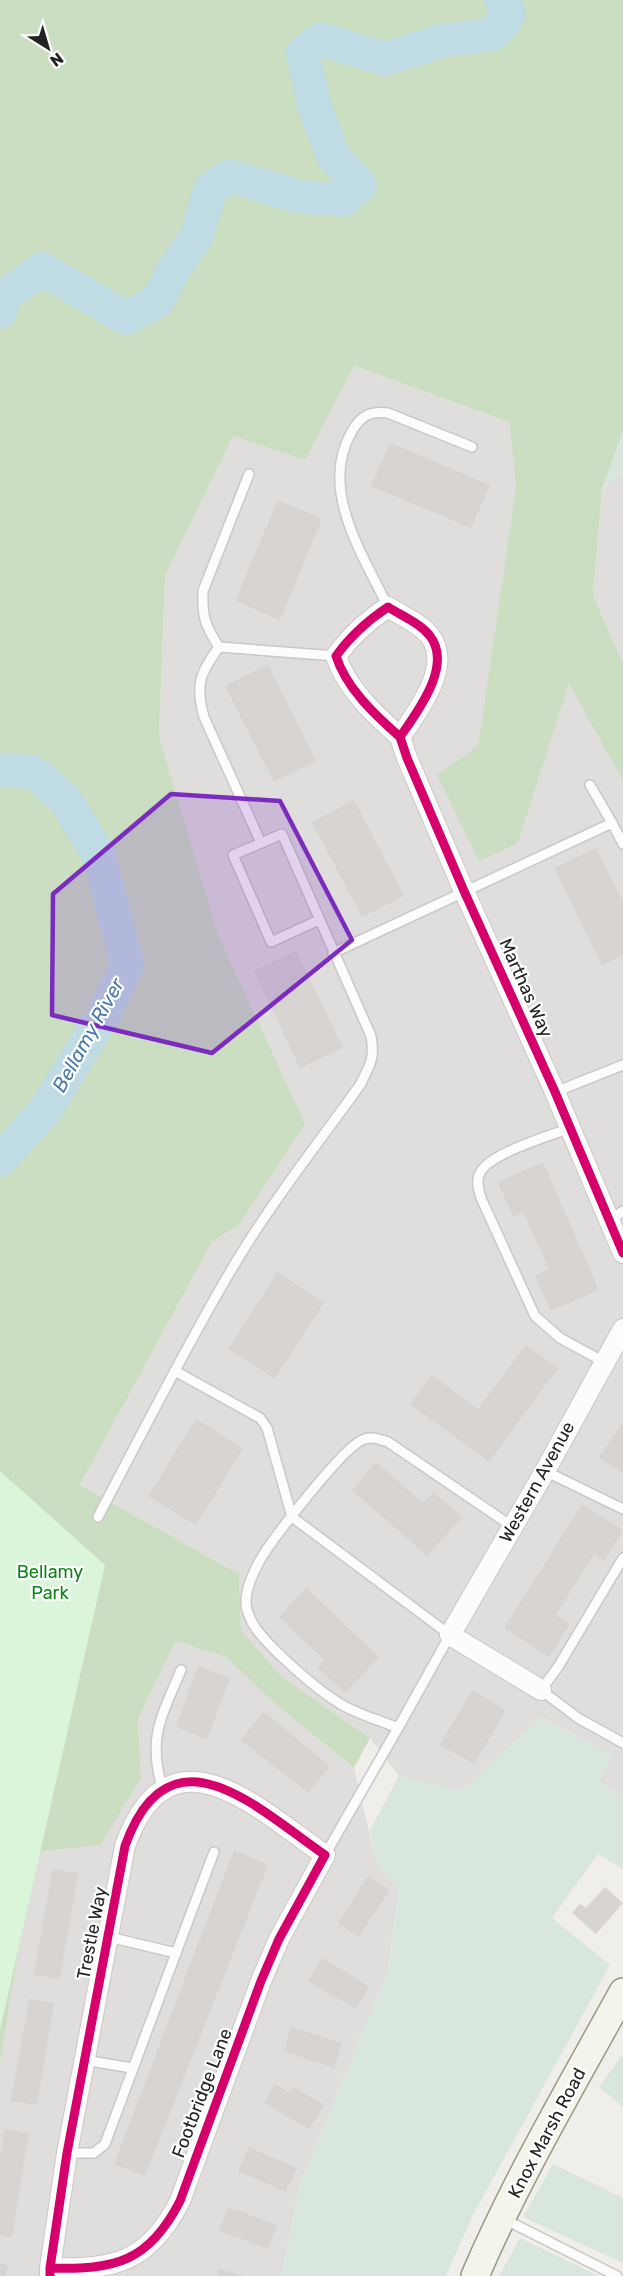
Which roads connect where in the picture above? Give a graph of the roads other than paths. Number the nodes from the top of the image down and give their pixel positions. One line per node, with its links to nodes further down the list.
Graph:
1 (472, 447): 3 (lane)
2 (249, 474): 4 (lane)
3 (388, 607): 5 (street); 6 (street)
4 (219, 647): 5 (lane); 9 (lane)
5 (336, 656): 6 (street, Marthas Way)
6 (400, 737): 11 (street, Marthas Way)
7 (590, 785): 8 (lane)
8 (612, 824): 10 (lane); 11 (lane)
9 (261, 843): 12 (lane); 12 (lane)
10 (623, 844)
11 (464, 891): 13 (lane); 15 (street, Marthas Way)
12 (319, 920): 13 (lane)
13 (333, 953): 21 (lane)
14 (623, 1065): 15 (lane)
15 (555, 1092): 16 (street, Marthas Way)
16 (570, 1128): 17 (street, Marthas Way); 20 (lane)
17 (616, 1216): 18 (street, Marthas Way)
18 (623, 1253)
19 (623, 1329): 20 (street, Western Avenue)
20 (604, 1362): 22 (street, Western Avenue)
21 (175, 1371): 24 (lane); 25 (lane)
22 (545, 1471): 23 (lane); 26 (street, Western Avenue)
23 (623, 1509)
24 (98, 1517)
25 (292, 1517): 26 (lane); 28 (lane); 31 (lane)
26 (513, 1527): 28 (street, Western Avenue)
27 (623, 1558): 30 (lane)
28 (450, 1635): 30 (street); 31 (lane)
29 (181, 1670): 33 (lane)
30 (541, 1689): 32 (lane)
31 (398, 1728): 35 (lane)
32 (623, 1743)
33 (162, 1791): 35 (street, Trestle Way); 36 (street, Trestle Way)
34 (214, 1852): 37 (lane)
35 (325, 1855): 43 (street, Footbridge Lane)
36 (109, 1937): 37 (lane); 39 (street, Trestle Way)
37 (176, 1953): 40 (lane)
38 (623, 1992): 42 (main road, Knox Marsh Road)
39 (84, 2060): 40 (lane); 41 (street, Trestle Way)
40 (132, 2068): 41 (lane)
41 (67, 2152): 43 (street, Trestle Way)
42 (502, 2218): 44 (main road, Knox Marsh Road); 45 (lane)
43 (50, 2272)
44 (475, 2276)
45 (617, 2276)

